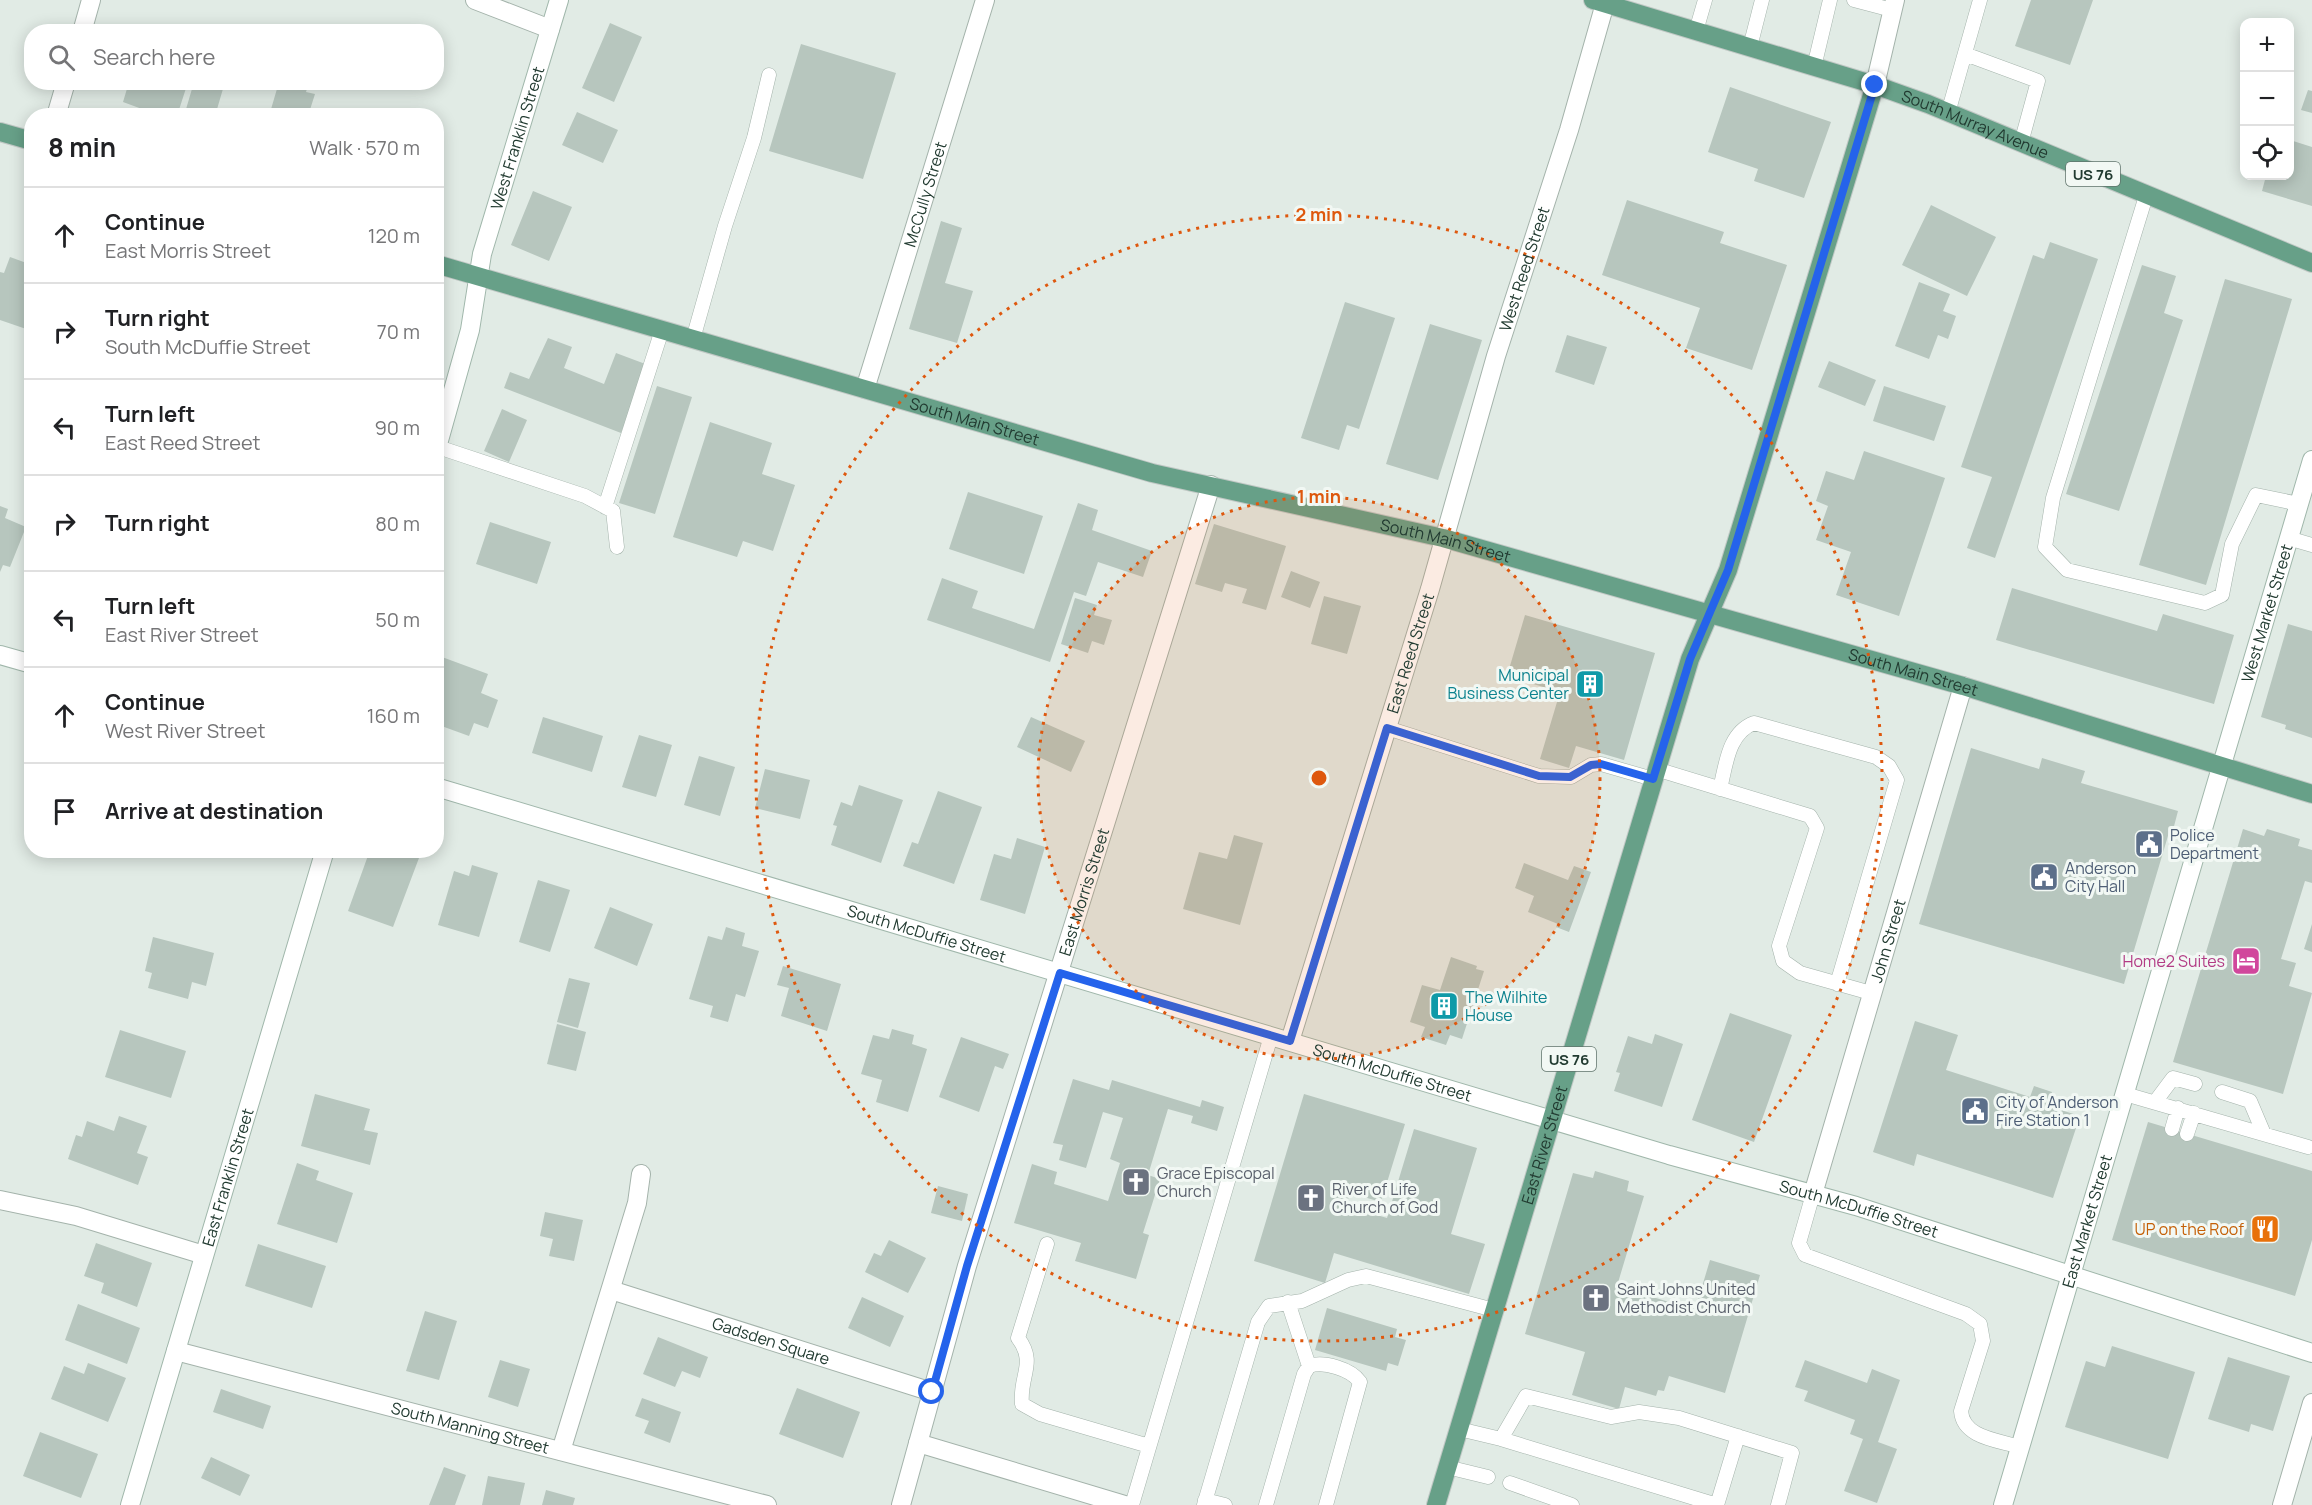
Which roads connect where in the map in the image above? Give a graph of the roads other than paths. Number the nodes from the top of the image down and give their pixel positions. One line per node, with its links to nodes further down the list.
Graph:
1 (92, 0): 12 (street)
2 (475, 0): 13 (street)
3 (559, 0): 13 (street, West Franklin Street)
4 (985, 0): 32 (street, McCully Street)
5 (1704, 0): 14 (lane)
6 (1762, 0): 15 (lane)
7 (1830, 0): 17 (lane)
8 (1854, 0): 11 (lane)
9 (1980, 0): 16 (lane)
10 (1601, 1): 14 (main road, South Murray Avenue); 39 (street, West Reed Street)
11 (1893, 5): 19 (street)
12 (84, 24)
13 (550, 29): 29 (street, West Franklin Street)
14 (1696, 31): 15 (main road, South Murray Avenue)
15 (1750, 47): 17 (main road, South Murray Avenue)
16 (1965, 54): 22 (lane); 25 (lane)
17 (1814, 67): 19 (main road, South Murray Avenue)
18 (769, 75): 31 (lane)
19 (1875, 85): 22 (main road, South Murray Avenue / US 76); 43 (main road, US 76)
20 (64, 90): 21 (street)
21 (58, 108)
22 (1948, 113): 25 (main road, South Murray Avenue / US 76)
23 (0, 132): 24 (main road)
24 (24, 139)
25 (2021, 143): 26 (main road, South Murray Avenue / US 76)
26 (2146, 196): 27 (main road, South Murray Avenue / US 76); 37 (lane)
27 (2312, 262)
28 (444, 266): 29 (main road, South Main Street)
29 (478, 277): 30 (main road, South Main Street); 33 (street)
30 (662, 330): 31 (main road, South Main Street); 38 (lane)
31 (693, 339): 32 (main road, South Main Street)
32 (865, 389): 36 (main road, South Main Street)
33 (444, 424)
34 (444, 451): 38 (lane)
35 (2312, 460): 37 (street, West Market Street)
36 (1211, 485): 39 (main road, South Main Street); 54 (street, East Morris Street)
37 (2299, 504): 40 (street, West Market Street)
38 (604, 507): 42 (lane)
39 (1443, 538): 43 (main road, South Main Street); 47 (street, East Reed Street)
40 (2288, 538): 41 (lane); 48 (street, West Market Street)
41 (2312, 545)
42 (617, 547)
43 (1707, 614): 46 (main road, South Main Street); 49 (main road, East River Street / US 76)
44 (0, 655): 45 (street)
45 (24, 662)
46 (1963, 686): 48 (main road, South Main Street); 56 (street, John Street)
47 (1387, 728): 49 (lane); 58 (street, East Reed Street)
48 (2220, 765): 52 (main road, South Main Street); 61 (street, East Market Street)
49 (1655, 774): 51 (lane); 65 (main road, East River Street / US 76)
50 (444, 789): 54 (street, South McDuffie Street)
51 (1720, 789): 55 (lane); 55 (lane)
52 (2312, 794)
53 (323, 858): 74 (street, East Franklin Street)
54 (1060, 973): 57 (street, South McDuffie Street); 82 (street, East Morris Street)
55 (1837, 984): 56 (lane)
56 (1871, 993): 71 (street, John Street)
57 (1271, 1036): 58 (street, South McDuffie Street); 88 (lane)
58 (1290, 1041): 65 (street, South McDuffie Street)
59 (2195, 1084): 62 (lane)
60 (2222, 1092): 68 (lane)
61 (2125, 1094): 62 (lane); 75 (street, East Market Street)
62 (2155, 1102): 63 (lane)
63 (2178, 1108): 64 (lane); 66 (lane)
64 (2194, 1113): 67 (lane); 68 (lane)
65 (1551, 1120): 71 (street, South McDuffie Street); 78 (main road, East River Street / US 76)
66 (2172, 1129)
67 (2187, 1134)
68 (2264, 1134): 69 (lane)
69 (2308, 1147)
70 (641, 1173): 76 (street)
71 (1813, 1194): 75 (street, South McDuffie Street); 89 (lane)
72 (0, 1200): 74 (street)
73 (1047, 1244): 88 (lane)
74 (204, 1255): 79 (street, East Franklin Street)
75 (2070, 1277): 80 (street, South McDuffie Street); 89 (street, East Market Street)
76 (611, 1290): 82 (street, Gadsden Square); 90 (street)
77 (1288, 1302): 78 (lane); 81 (lane); 94 (lane)
78 (1494, 1310): 84 (main road, East River Street / US 76)
79 (176, 1351): 90 (street, South Manning Street); 95 (street, East Franklin Street)
80 (2312, 1353)
81 (1309, 1366): 101 (lane); 102 (lane)
82 (932, 1392): 87 (street, East Morris Street)
83 (2312, 1403): 108 (street)
84 (1459, 1428): 86 (lane); 91 (main road, East River Street / US 76)
85 (1738, 1436): 86 (lane); 105 (lane); 106 (lane)
86 (1501, 1439): 105 (lane)
87 (918, 1443): 97 (street, East Morris Street); 98 (street)
88 (1149, 1446): 99 (lane)
89 (2020, 1447): 107 (street, East Market Street)
90 (561, 1451): 96 (street, South Manning Street)
91 (1447, 1467): 92 (lane); 103 (main road, East River Street / US 76)
92 (1488, 1477)
93 (1510, 1484): 104 (lane)
94 (1205, 1502): 100 (lane)
95 (130, 1505)
96 (766, 1505)
97 (901, 1505)
98 (1125, 1505)
99 (1132, 1505)
100 (1225, 1505)
101 (1266, 1505)
102 (1326, 1505)
103 (1436, 1505)
104 (1572, 1505)
105 (1717, 1505)
106 (1778, 1505)
107 (2003, 1505)
108 (2282, 1505)

